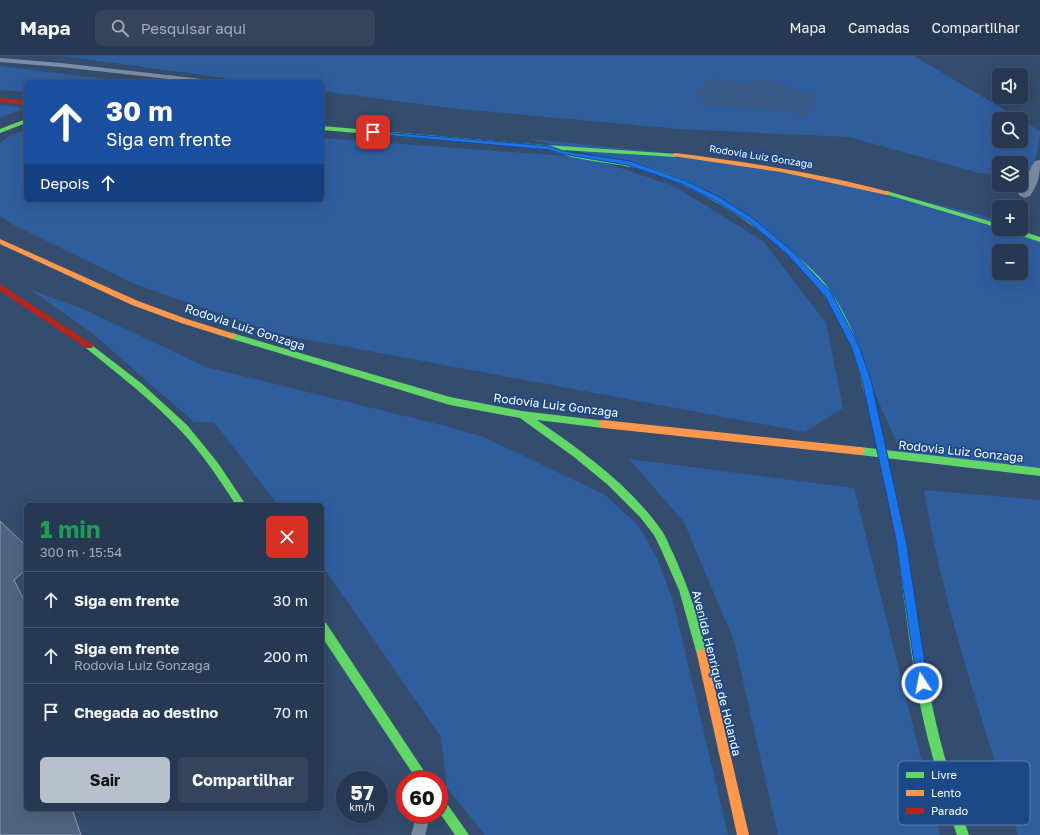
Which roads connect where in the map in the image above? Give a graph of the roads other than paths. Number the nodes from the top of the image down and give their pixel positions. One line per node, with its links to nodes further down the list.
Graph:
1 (0, 60): 2 (lane)
2 (193, 80)
3 (0, 100): 4 (main road)
4 (24, 103)
5 (24, 121): 7 (main road)
6 (324, 128): 8 (main road, Rodovia Luiz Gonzaga)
7 (0, 131)
8 (550, 148): 11 (main road, Rodovia Luiz Gonzaga); 20 (main road, bridge)
9 (1040, 164): 10 (street)
10 (1025, 193)
11 (992, 224)
12 (1028, 236): 13 (main road)
13 (1040, 240)
14 (0, 242): 16 (main road, Rodovia Luiz Gonzaga)
15 (0, 287): 18 (main road)
16 (522, 415): 17 (main road, Rodovia Luiz Gonzaga); 27 (main road, Avenida Henrique de Holanda)
17 (1040, 472)
18 (240, 503)
19 (324, 630): 21 (main road)
20 (940, 761)
21 (418, 771)
22 (448, 814): 26 (main road)
23 (421, 823): 25 (lane)
24 (960, 825): 28 (main road, bridge)
25 (418, 835)
26 (463, 835)
27 (743, 835)
28 (963, 835)

